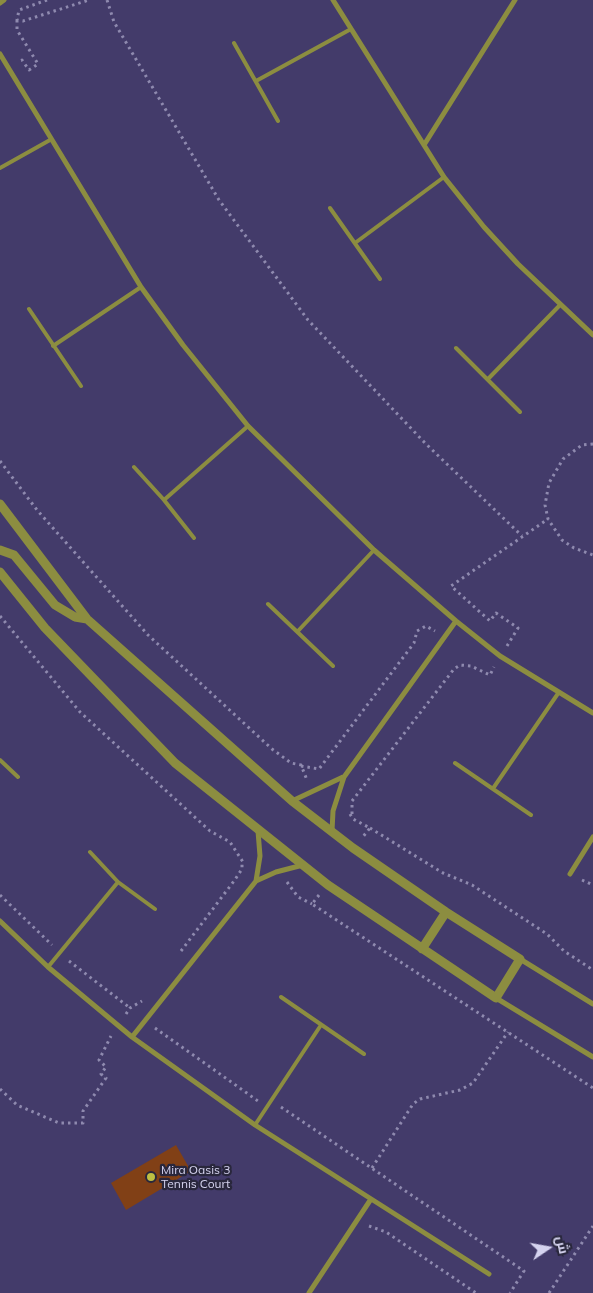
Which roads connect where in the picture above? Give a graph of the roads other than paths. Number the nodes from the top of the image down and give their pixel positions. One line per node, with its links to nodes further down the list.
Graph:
1 (4, 0): 4 (street)
2 (333, 0): 5 (street)
3 (515, 0): 11 (street)
4 (0, 3)
5 (351, 29): 8 (lane); 11 (street)
6 (234, 43): 8 (lane)
7 (0, 54): 10 (street)
8 (256, 81): 9 (lane)
9 (278, 121)
10 (50, 140): 12 (lane); 17 (street)
11 (424, 145): 13 (street)
12 (0, 168)
13 (444, 177): 15 (lane); 18 (street)
14 (330, 208): 15 (lane)
15 (355, 243): 16 (lane)
16 (380, 279)
17 (141, 287): 21 (lane); 26 (street)
18 (560, 305): 20 (street); 23 (lane)
19 (29, 309): 21 (lane)
20 (593, 335)
21 (53, 346): 24 (lane)
22 (456, 348): 23 (lane)
23 (489, 378): 25 (lane)
24 (81, 386)
25 (520, 412)
26 (248, 426): 28 (lane); 32 (street)
27 (134, 467): 28 (lane)
28 (164, 500): 30 (lane)
29 (0, 504): 35 (street)
30 (194, 538)
31 (0, 550): 35 (street)
32 (374, 550): 36 (street); 37 (lane)
33 (0, 572): 48 (street)
34 (268, 604): 37 (lane)
35 (87, 619): 46 (street)
36 (456, 621): 39 (street); 44 (street)
37 (298, 631): 38 (lane)
38 (333, 666)
39 (559, 692): 40 (street); 45 (lane)
40 (593, 713)
41 (0, 760): 43 (lane)
42 (455, 763): 45 (lane)
43 (18, 777)
44 (344, 777): 46 (street); 49 (street)
45 (494, 787): 47 (lane)
46 (292, 801): 49 (street)
47 (531, 815)
48 (258, 831): 52 (street); 54 (street)
49 (332, 831): 57 (street)
50 (593, 837): 53 (street)
51 (90, 852): 55 (lane)
52 (303, 865): 54 (street); 59 (street)
53 (570, 874)
54 (256, 881): 66 (street)
55 (118, 882): 56 (lane); 61 (lane)
56 (155, 909)
57 (446, 912): 59 (street); 60 (street)
58 (0, 921): 61 (street)
59 (422, 949): 63 (street)
60 (520, 959): 63 (street); 64 (street)
61 (48, 966): 66 (street)
62 (281, 997): 65 (lane)
63 (496, 998): 68 (street)
64 (593, 1004)
65 (322, 1025): 67 (lane); 69 (lane)
66 (132, 1036): 69 (street)
67 (364, 1054)
68 (593, 1057)
69 (255, 1125): 70 (street)
70 (371, 1199): 71 (street); 72 (street)
71 (489, 1274)
72 (309, 1293)

